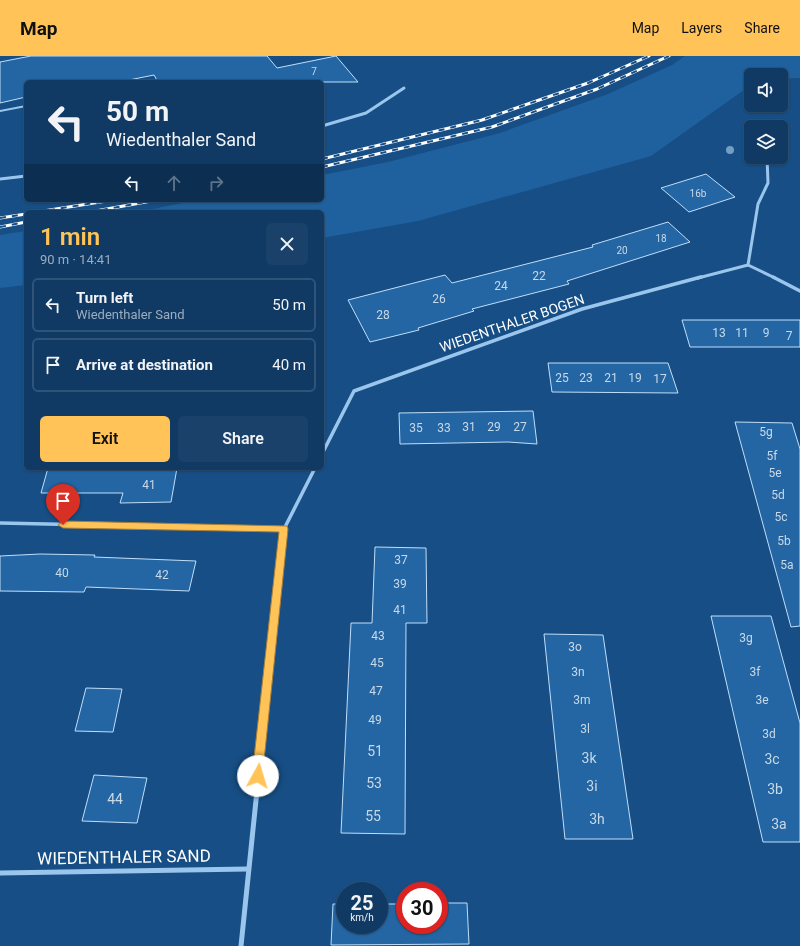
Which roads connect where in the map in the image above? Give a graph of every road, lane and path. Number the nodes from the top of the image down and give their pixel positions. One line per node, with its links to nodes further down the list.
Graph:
1 (404, 88): 4 (street)
2 (24, 106): 3 (lane)
3 (0, 111)
4 (324, 125)
5 (767, 164): 8 (street)
6 (24, 176): 7 (street)
7 (0, 179)
8 (748, 265): 9 (street); 10 (street, WIEDENTHALER BOGEN)
9 (800, 291)
10 (324, 450)
11 (314, 470): 13 (street)
12 (0, 523): 13 (street)
13 (284, 529): 14 (street)
14 (248, 869): 15 (street, WIEDENTHALER SAND); 16 (street)
15 (0, 873)
16 (241, 946)

